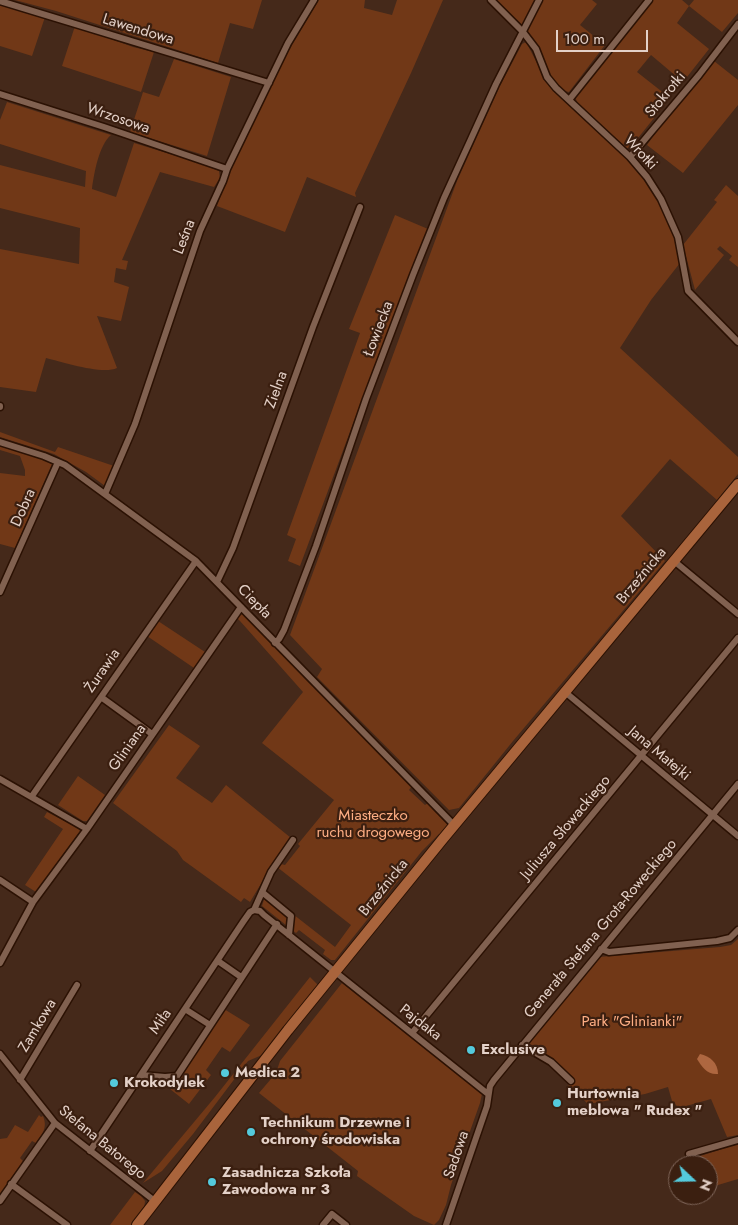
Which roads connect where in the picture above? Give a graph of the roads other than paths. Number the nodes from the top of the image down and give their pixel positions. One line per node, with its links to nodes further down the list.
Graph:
1 (314, 0): 8 (street, Leśna)
2 (492, 0): 7 (street, Wrotki)
3 (540, 0): 7 (street, Łowiecka)
4 (649, 0): 10 (street)
5 (0, 1): 8 (street, Lawendowa)
6 (738, 24): 11 (street, Stokrotki)
7 (523, 32): 10 (street, Wrotki); 26 (street, Łowiecka)
8 (269, 83): 12 (street, Leśna)
9 (0, 94): 12 (street, Wrzosowa)
10 (569, 100): 11 (street, Wrotki)
11 (630, 157): 14 (street, Wrotki)
12 (227, 169): 18 (street, Leśna)
13 (360, 207): 21 (street, Zielna)
14 (738, 342)
15 (0, 442): 16 (street, Ciepła)
16 (58, 462): 18 (street, Ciepła); 22 (street, Dobra)
17 (738, 484): 20 (main road, Brzeźnicka)
18 (105, 494): 19 (street, Ciepła)
19 (196, 561): 21 (street, Ciepła); 28 (street, Żurawia)
20 (674, 561): 24 (street); 27 (main road, Brzeźnicka)
21 (217, 582): 23 (street, Ciepła)
22 (0, 592)
23 (241, 607): 26 (street, Ciepła); 29 (street, Gliniana)
24 (738, 614)
25 (738, 638): 30 (street, Juliusza Słowackiego)
26 (275, 642): 35 (street, Ciepła)
27 (565, 692): 30 (street, Jana Matejki); 35 (main road, Brzeźnicka)
28 (101, 697): 29 (street); 33 (street, Żurawia)
29 (152, 734): 36 (street, Gliniana)
30 (641, 756): 34 (street, Jana Matejki); 54 (street, Juliusza Słowackiego)
31 (0, 780): 33 (street)
32 (738, 784): 34 (street, Generała Stefana Grota-Roweckiego)
33 (32, 796): 36 (street)
34 (712, 815): 37 (street, Jana Matejki); 46 (street, Generała Stefana Grota-Roweckiego)
35 (455, 826): 49 (main road, Brzeźnicka)
36 (87, 829): 41 (street, Gliniana)
37 (738, 836)
38 (293, 840): 40 (street, Miła)
39 (0, 880): 41 (street)
40 (262, 892): 42 (street, Miła); 45 (street)
41 (33, 902): 48 (street, Gliniana)
42 (254, 910): 43 (street); 47 (street, Miła)
43 (277, 924): 45 (street); 50 (street)
44 (738, 930): 46 (street)
45 (290, 934): 49 (street)
46 (601, 950): 55 (street, Generała Stefana Grota-Roweckiego)
47 (218, 961): 50 (street); 52 (street, Miła)
48 (0, 963)
49 (336, 972): 54 (street, Pajdaka); 67 (main road, Brzeźnicka)
50 (241, 977): 53 (street)
51 (77, 985): 58 (street, Zamkowa)
52 (185, 1009): 53 (street); 57 (street, Miła)
53 (210, 1025): 57 (street)
54 (412, 1033): 60 (street, Pajdaka)
55 (522, 1045): 59 (street); 60 (street, Generała Stefana Grota-Roweckiego)
56 (0, 1054): 58 (street, Stefana Batorego)
57 (141, 1075): 63 (street, Miła)
58 (20, 1080): 61 (street, Stefana Batorego)
59 (571, 1081)
60 (488, 1094): 72 (street, Sadowa)
61 (55, 1123): 63 (street, Stefana Batorego); 65 (street)
62 (738, 1140): 64 (street)
63 (90, 1151): 67 (street, Stefana Batorego)
64 (689, 1154)
65 (11, 1184): 66 (street); 68 (street)
66 (0, 1201)
67 (156, 1202): 69 (main road, Brzeźnicka)
68 (67, 1225)
69 (137, 1225)
70 (322, 1225): 71 (street)
71 (346, 1225)
72 (446, 1225)

